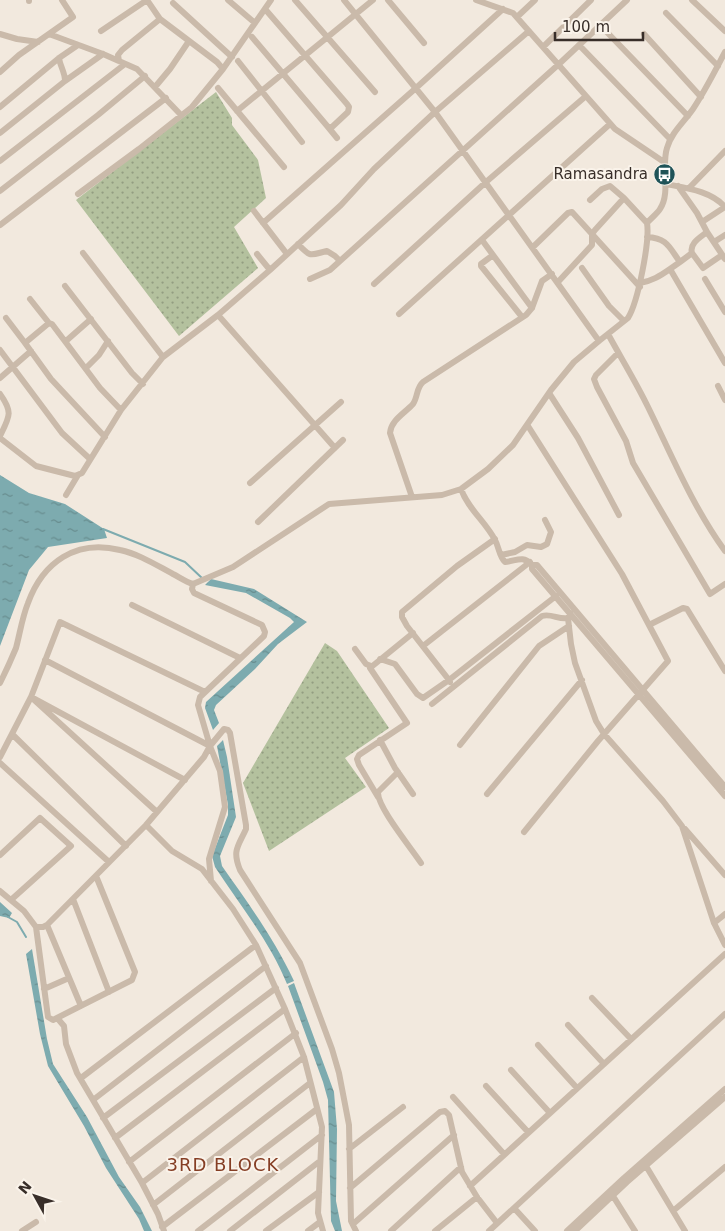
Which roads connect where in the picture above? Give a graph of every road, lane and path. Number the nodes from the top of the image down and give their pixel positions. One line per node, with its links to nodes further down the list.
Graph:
1 (62, 0): 27 (street)
2 (147, 0): 20 (street); 24 (street)
3 (228, 0): 21 (street)
4 (272, 0): 16 (street)
5 (295, 0): 30 (street)
6 (344, 0): 18 (street)
7 (373, 0): 18 (street)
8 (388, 0): 33 (street)
9 (477, 0): 15 (street)
10 (535, 0): 19 (street)
11 (591, 0): 36 (street)
12 (627, 0): 22 (street)
13 (692, 0): 25 (street)
14 (173, 3): 40 (street)
15 (503, 8): 19 (street); 53 (street)
16 (265, 9): 21 (street); 39 (street)
17 (666, 13): 45 (street)
18 (356, 15): 30 (street); 53 (street)
19 (516, 17): 23 (street)
20 (160, 19): 31 (street); 43 (street)
21 (255, 23): 40 (street)
22 (600, 25): 35 (street); 63 (street)
23 (529, 30): 36 (street); 61 (street)
24 (101, 31)
25 (725, 31)
26 (0, 34): 32 (street)
27 (49, 34): 32 (street); 34 (street)
28 (644, 34): 57 (street)
29 (252, 38): 48 (street)
30 (327, 38): 39 (street); 55 (street)
31 (189, 41): 46 (street); 51 (street)
32 (38, 42): 47 (street)
33 (424, 43)
34 (78, 45): 37 (street); 41 (street)
35 (579, 45): 44 (street); 68 (street)
36 (543, 46): 44 (street)
37 (103, 54): 43 (street); 50 (street)
38 (725, 54): 45 (street)
39 (305, 56): 48 (street); 65 (street)
40 (232, 57): 46 (street)
41 (59, 58): 50 (street); 59 (street)
42 (238, 61): 54 (street)
43 (122, 62): 49 (street); 72 (street)
44 (558, 64): 56 (street); 70 (street)
45 (718, 66): 57 (street)
46 (223, 69): 62 (street)
47 (0, 72)
48 (282, 74): 54 (street); 65 (street)
49 (145, 76): 51 (street); 79 (street)
50 (65, 81): 66 (street)
51 (155, 87): 58 (street)
52 (218, 88): 60 (street)
53 (416, 88): 61 (street); 86 (street)
54 (261, 92): 60 (street); 69 (street)
55 (375, 92)
56 (586, 96): 64 (street); 75 (street)
57 (701, 96): 63 (street)
58 (166, 98): 62 (street); 89 (street)
59 (0, 107)
60 (237, 111): 74 (street)
61 (435, 112): 70 (street); 96 (street)
62 (181, 115): 80 (street)
63 (688, 116): 68 (street)
64 (610, 124): 73 (street); 85 (street)
65 (328, 127): 67 (street)
66 (0, 133)
67 (337, 138)
68 (670, 139): 73 (street)
69 (302, 142)
70 (462, 150): 75 (street); 104 (street)
71 (725, 151): 78 (street)
72 (0, 162)
73 (664, 162): 76 (street)
74 (284, 167)
75 (486, 182): 85 (street); 113 (street)
76 (666, 184): 77 (street); 88 (street)
77 (678, 186): 78 (street); 87 (street)
78 (689, 188): 83 (street)
79 (0, 190)
80 (78, 194)
81 (624, 198): 82 (street); 88 (street); 91 (street)
82 (590, 200)
83 (725, 207): 87 (street)
84 (254, 211): 86 (street)
85 (510, 215): 94 (street); 97 (street)
86 (263, 222): 101 (street)
87 (702, 222): 90 (street)
88 (647, 223): 93 (street)
89 (0, 225)
90 (708, 232): 95 (street); 98 (street)
91 (592, 234): 97 (street); 112 (street); 114 (street)
92 (725, 235): 95 (street)
93 (648, 237): 105 (street); 114 (street)
94 (482, 240): 102 (street); 119 (street)
95 (714, 242): 103 (street)
96 (298, 244): 101 (street); 104 (street)
97 (533, 247): 109 (street)
98 (692, 252): 103 (street); 105 (street)
99 (83, 253): 134 (street)
100 (257, 254): 108 (street)
101 (287, 254): 108 (street)
102 (493, 255): 117 (street); 121 (street)
103 (724, 257)
104 (340, 261): 110 (street)
105 (680, 262): 107 (street)
106 (582, 268): 124 (street)
107 (670, 269): 114 (street); 135 (street)
108 (270, 270): 120 (street)
109 (552, 274): 112 (street); 117 (street)
110 (310, 279)
111 (705, 279): 118 (street)
112 (558, 282): 127 (street)
113 (374, 284)
114 (640, 285): 124 (street)
115 (65, 286): 123 (street)
116 (30, 299): 125 (street)
117 (532, 308): 121 (street)
118 (725, 312)
119 (399, 314)
120 (218, 315): 134 (street); 146 (street)
121 (522, 317): 157 (street)
122 (6, 318): 130 (street)
123 (91, 319): 128 (street); 129 (street)
124 (624, 321): 126 (street)
125 (49, 323): 128 (street); 130 (street)
126 (608, 334): 127 (street); 133 (street)
127 (599, 340): 141 (street)
128 (66, 341): 137 (street)
129 (108, 341): 137 (street); 139 (street)
130 (26, 343): 132 (street)
131 (0, 350): 136 (street)
132 (31, 351): 136 (street); 149 (street)
133 (618, 353): 162 (street); 166 (street)
134 (163, 357): 139 (street)
135 (725, 362)
136 (12, 368): 138 (street); 152 (street)
137 (86, 368): 145 (street)
138 (0, 378)
139 (142, 384): 145 (street)
140 (718, 386): 143 (street)
141 (548, 393): 147 (street); 158 (street)
142 (0, 394): 148 (street)
143 (725, 400)
144 (341, 402): 146 (street)
145 (121, 410): 149 (street)
146 (314, 425): 151 (street); 154 (street)
147 (528, 426): 155 (street); 170 (street)
148 (0, 437): 153 (street)
149 (105, 437): 152 (street)
150 (343, 440): 151 (street)
151 (335, 448): 160 (street)
152 (90, 459): 153 (street)
153 (78, 475): 156 (street)
154 (250, 484)
155 (461, 489): 157 (street); 161 (street)
156 (66, 495)
157 (412, 497): 165 (street)
158 (619, 515)
159 (544, 520): 163 (street)
160 (258, 522)
161 (495, 539): 163 (street); 172 (street)
162 (725, 551)
163 (501, 555): 164 (street)
164 (531, 564): 167 (street); 173 (street); 185 (street)
165 (197, 583): 175 (street); 182 (street)
166 (725, 584)
167 (556, 596): 169 (street); 180 (street)
168 (132, 605): 175 (street)
169 (569, 615): 171 (street); 183 (street); 185 (street)
170 (649, 624): 179 (street); 185 (street)
171 (569, 626): 181 (street); 191 (street)
172 (413, 633): 173 (street); 176 (street)
173 (423, 646): 180 (street)
174 (355, 649): 178 (street)
175 (240, 658): 184 (street)
176 (380, 659): 178 (street); 180 (street)
177 (45, 660): 184 (street); 186 (street); 192 (street)
178 (371, 666): 190 (street)
179 (725, 671)
180 (448, 680): 183 (street)
181 (582, 680): 189 (street); 199 (street)
182 (0, 683)
183 (454, 687): 187 (street)
184 (205, 692): 192 (street)
185 (641, 693): 189 (street); 197 (street); 200 (street)
186 (31, 697): 188 (street); 196 (street); 202 (street)
187 (432, 704)
188 (12, 734): 193 (street); 206 (street)
189 (604, 734): 204 (street); 205 (street)
190 (380, 740): 195 (street); 201 (street)
191 (460, 745)
192 (210, 746): 196 (street); 212 (street); 256 (street)
193 (0, 756)
194 (0, 763): 208 (street)
195 (398, 772): 198 (street); 201 (street)
196 (185, 780): 202 (street)
197 (725, 787)
198 (413, 794)
199 (487, 794)
200 (725, 796)
201 (378, 797): 209 (street)
202 (157, 812): 203 (street)
203 (146, 825): 206 (street); 212 (street)
204 (682, 826): 210 (street); 217 (street)
205 (524, 832)
206 (126, 846): 208 (street)
207 (0, 855): 214 (street)
208 (109, 862): 211 (street)
209 (421, 863)
210 (725, 875)
211 (96, 876): 215 (street); 227 (street)
212 (212, 882): 220 (street)
213 (0, 891): 214 (street)
214 (12, 899): 219 (street)
215 (73, 899): 218 (street); 227 (street)
216 (725, 914): 217 (street)
217 (714, 923): 221 (street)
218 (48, 925): 219 (street); 224 (street)
219 (36, 927): 225 (street)
220 (256, 945): 223 (street); 240 (street)
221 (725, 945)
222 (725, 954): 235 (street)
223 (266, 966): 226 (street); 247 (street)
224 (69, 978): 225 (street); 229 (street)
225 (44, 988): 232 (street)
226 (276, 988): 230 (street); 251 (street)
227 (109, 992): 229 (street)
228 (592, 998): 235 (street)
229 (81, 1006): 232 (street)
230 (286, 1010): 234 (street); 255 (street)
231 (725, 1014): 270 (street)
232 (58, 1019): 240 (street)
233 (568, 1025): 238 (street)
234 (296, 1033): 237 (street); 259 (street)
235 (631, 1040): 238 (street)
236 (538, 1045): 243 (street)
237 (304, 1057): 241 (street); 263 (street)
238 (604, 1064): 243 (street)
239 (512, 1070): 250 (street)
240 (81, 1078): 247 (street)
241 (310, 1083): 249 (street); 269 (street)
242 (486, 1086): 252 (street)
243 (578, 1088): 250 (street)
244 (725, 1089): 287 (street)
245 (454, 1097): 257 (street)
246 (725, 1097): 260 (street)
247 (93, 1100): 251 (street)
248 (403, 1107): 256 (street)
249 (317, 1109): 253 (street); 276 (street)
250 (550, 1113): 252 (street)
251 (103, 1118): 255 (street)
252 (528, 1132): 257 (street)
253 (322, 1135): 258 (street); 278 (street)
254 (454, 1135): 261 (street); 265 (street); 275 (street)
255 (114, 1138): 259 (street)
256 (349, 1149): 265 (street)
257 (504, 1154): 264 (street)
258 (320, 1161): 266 (street); 279 (street)
259 (129, 1162): 263 (street)
260 (646, 1166): 267 (street); 271 (street)
261 (461, 1167): 264 (street); 283 (street)
262 (725, 1167): 271 (street)
263 (142, 1183): 269 (street)
264 (470, 1186): 268 (street)
265 (350, 1188): 275 (street)
266 (319, 1192): 273 (street); 280 (street)
267 (613, 1196): 288 (street); 289 (street)
268 (476, 1197): 274 (street); 284 (street)
269 (153, 1205): 276 (street)
270 (514, 1208): 274 (street); 286 (street)
271 (673, 1211): 290 (street)
272 (36, 1222): 277 (street)
273 (320, 1222): 281 (street); 282 (street)
274 (497, 1223): 285 (street)
275 (354, 1228)
276 (163, 1229)
277 (22, 1231)
278 (198, 1231)
279 (230, 1231)
280 (266, 1231)
281 (308, 1231)
282 (323, 1231)
283 (391, 1231)
284 (435, 1231)
285 (489, 1231)
286 (535, 1231)
287 (567, 1231)
288 (575, 1231)
289 (635, 1231)
290 (685, 1231)

